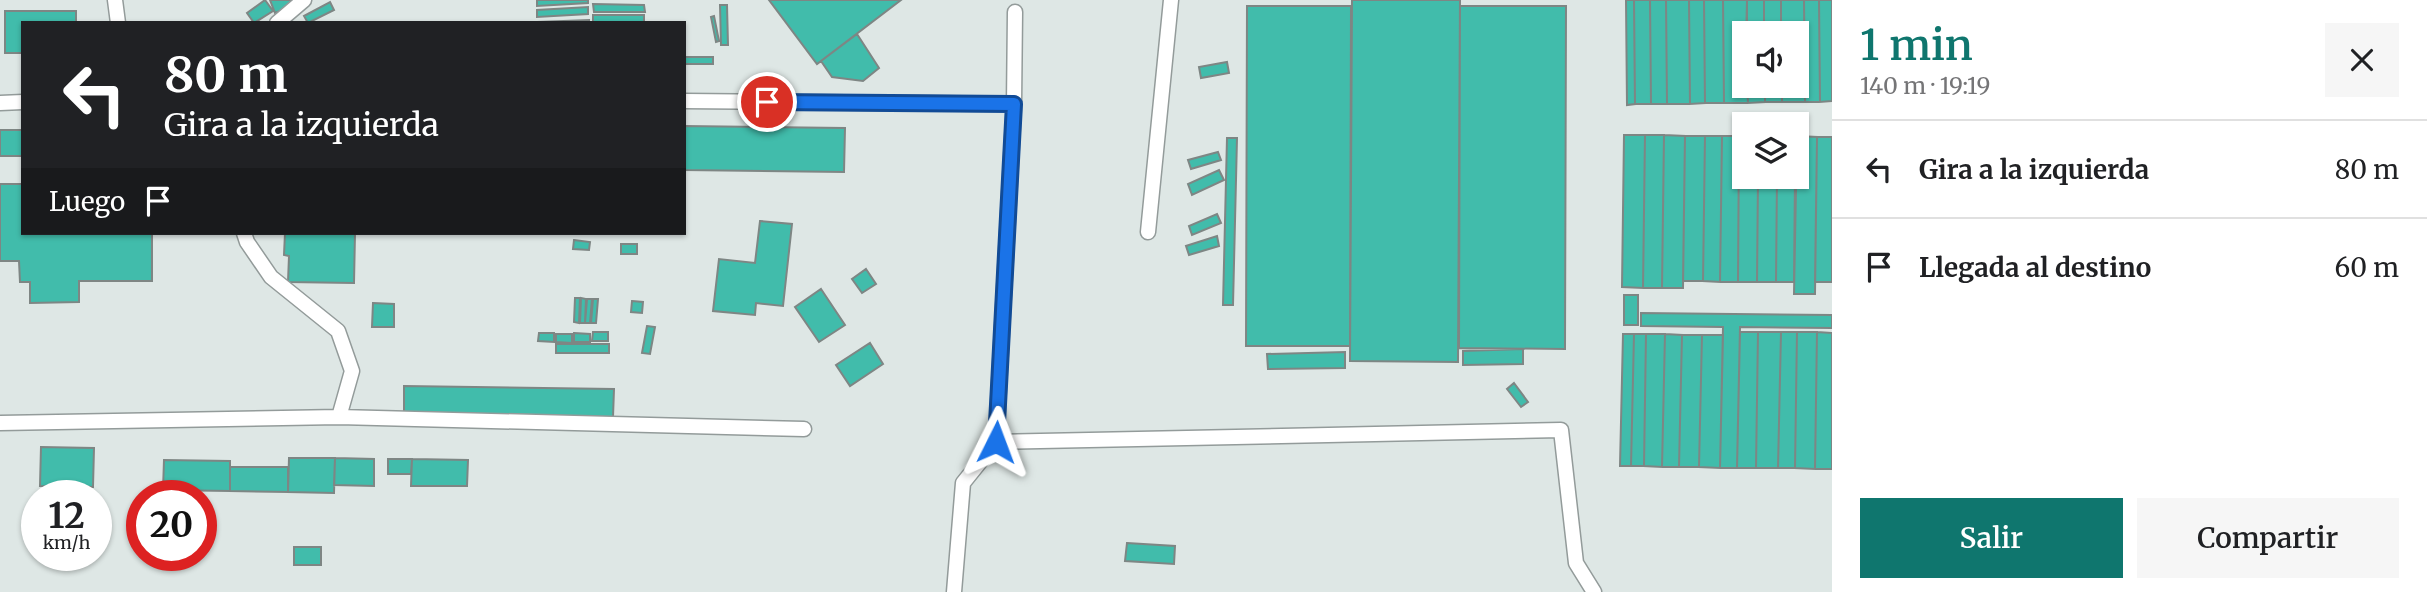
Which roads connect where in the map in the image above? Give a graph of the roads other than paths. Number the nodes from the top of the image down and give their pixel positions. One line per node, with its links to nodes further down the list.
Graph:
1 (115, 0): 5 (lane)
2 (304, 0): 6 (lane)
3 (1171, 0): 11 (lane)
4 (1014, 12): 10 (lane)
5 (118, 21)
6 (279, 21)
7 (21, 102): 9 (lane)
8 (686, 102): 10 (lane)
9 (0, 103)
10 (1014, 104): 16 (lane)
11 (1149, 232)
12 (245, 235): 13 (lane)
13 (339, 417): 14 (lane); 15 (lane)
14 (0, 423)
15 (804, 429)
16 (996, 442): 17 (lane); 18 (lane)
17 (954, 592)
18 (1594, 592)

